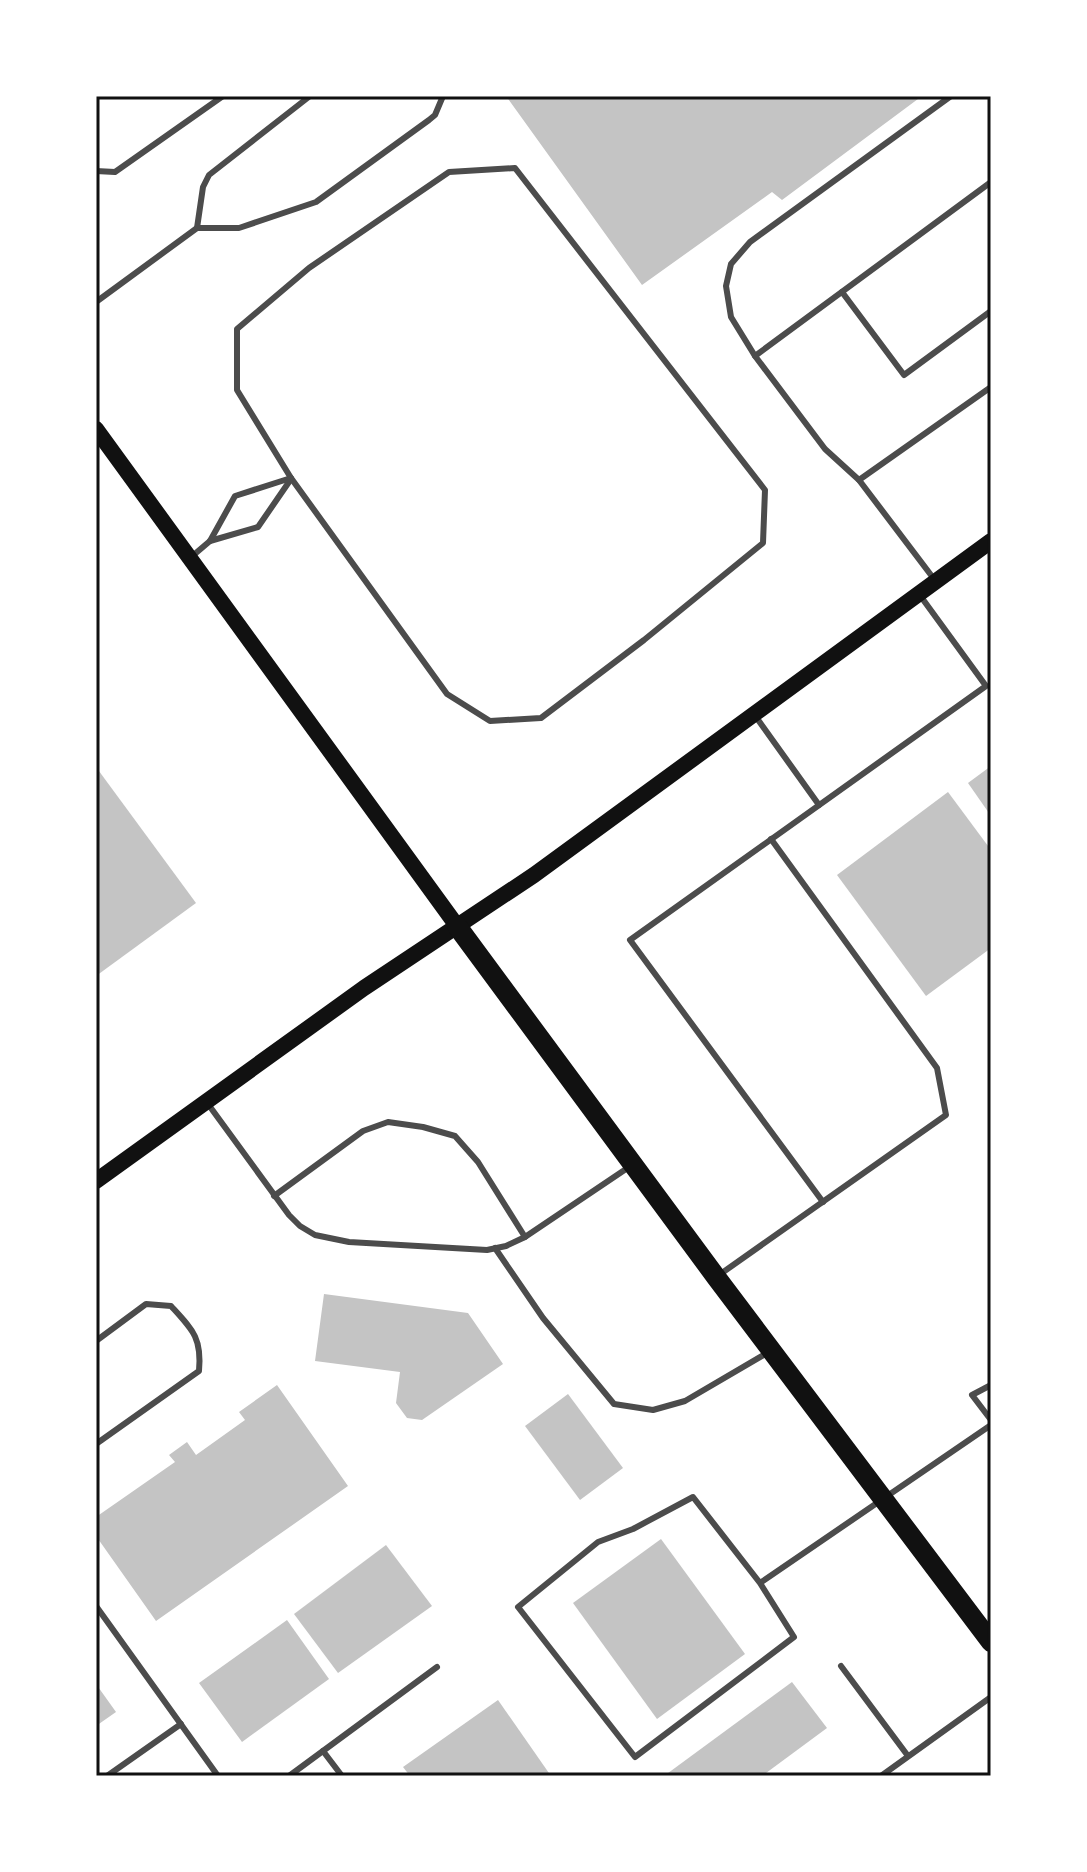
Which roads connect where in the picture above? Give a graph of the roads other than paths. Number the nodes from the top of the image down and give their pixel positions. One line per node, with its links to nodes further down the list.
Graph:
1 (223, 96): 5 (lane)
2 (310, 96): 7 (lane)
3 (443, 96): 7 (lane)
4 (951, 96): 11 (lane)
5 (96, 171)
6 (991, 182): 8 (lane)
7 (197, 228): 9 (lane)
8 (842, 292): 10 (lane); 11 (lane)
9 (96, 302)
10 (991, 311)
11 (755, 356): 15 (lane)
12 (991, 387): 15 (lane)
13 (96, 429): 18 (main road)
14 (291, 478): 14 (lane); 16 (lane); 16 (lane)
15 (859, 480): 19 (lane)
16 (210, 541): 18 (lane)
17 (991, 541): 19 (main road)
18 (190, 558): 24 (main road)
19 (936, 582): 20 (main road)
20 (919, 594): 21 (main road); 22 (lane)
21 (754, 714): 22 (lane); 24 (main road)
22 (819, 805): 23 (lane)
23 (771, 839): 29 (lane); 29 (lane)
24 (457, 926): 25 (main road); 26 (main road)
25 (206, 1101): 27 (main road); 28 (lane)
26 (633, 1164): 30 (lane); 32 (main road)
27 (96, 1181)
28 (274, 1196): 30 (lane); 31 (lane)
29 (823, 1202): 32 (lane)
30 (525, 1237): 31 (lane)
31 (495, 1248): 34 (lane)
32 (716, 1277): 34 (main road)
33 (96, 1341): 37 (lane)
34 (771, 1351): 38 (main road)
35 (991, 1385): 36 (lane)
36 (991, 1422): 38 (lane)
37 (96, 1444)
38 (884, 1499): 39 (lane); 41 (main road)
39 (760, 1583): 39 (lane)
40 (96, 1606): 45 (lane)
41 (991, 1642)
42 (841, 1666): 47 (lane)
43 (437, 1667): 46 (lane)
44 (991, 1697): 47 (lane)
45 (181, 1724): 48 (lane); 49 (lane)
46 (323, 1751): 50 (lane); 51 (lane)
47 (908, 1756): 52 (lane)
48 (107, 1776)
49 (218, 1776)
50 (289, 1776)
51 (342, 1776)
52 (881, 1776)

